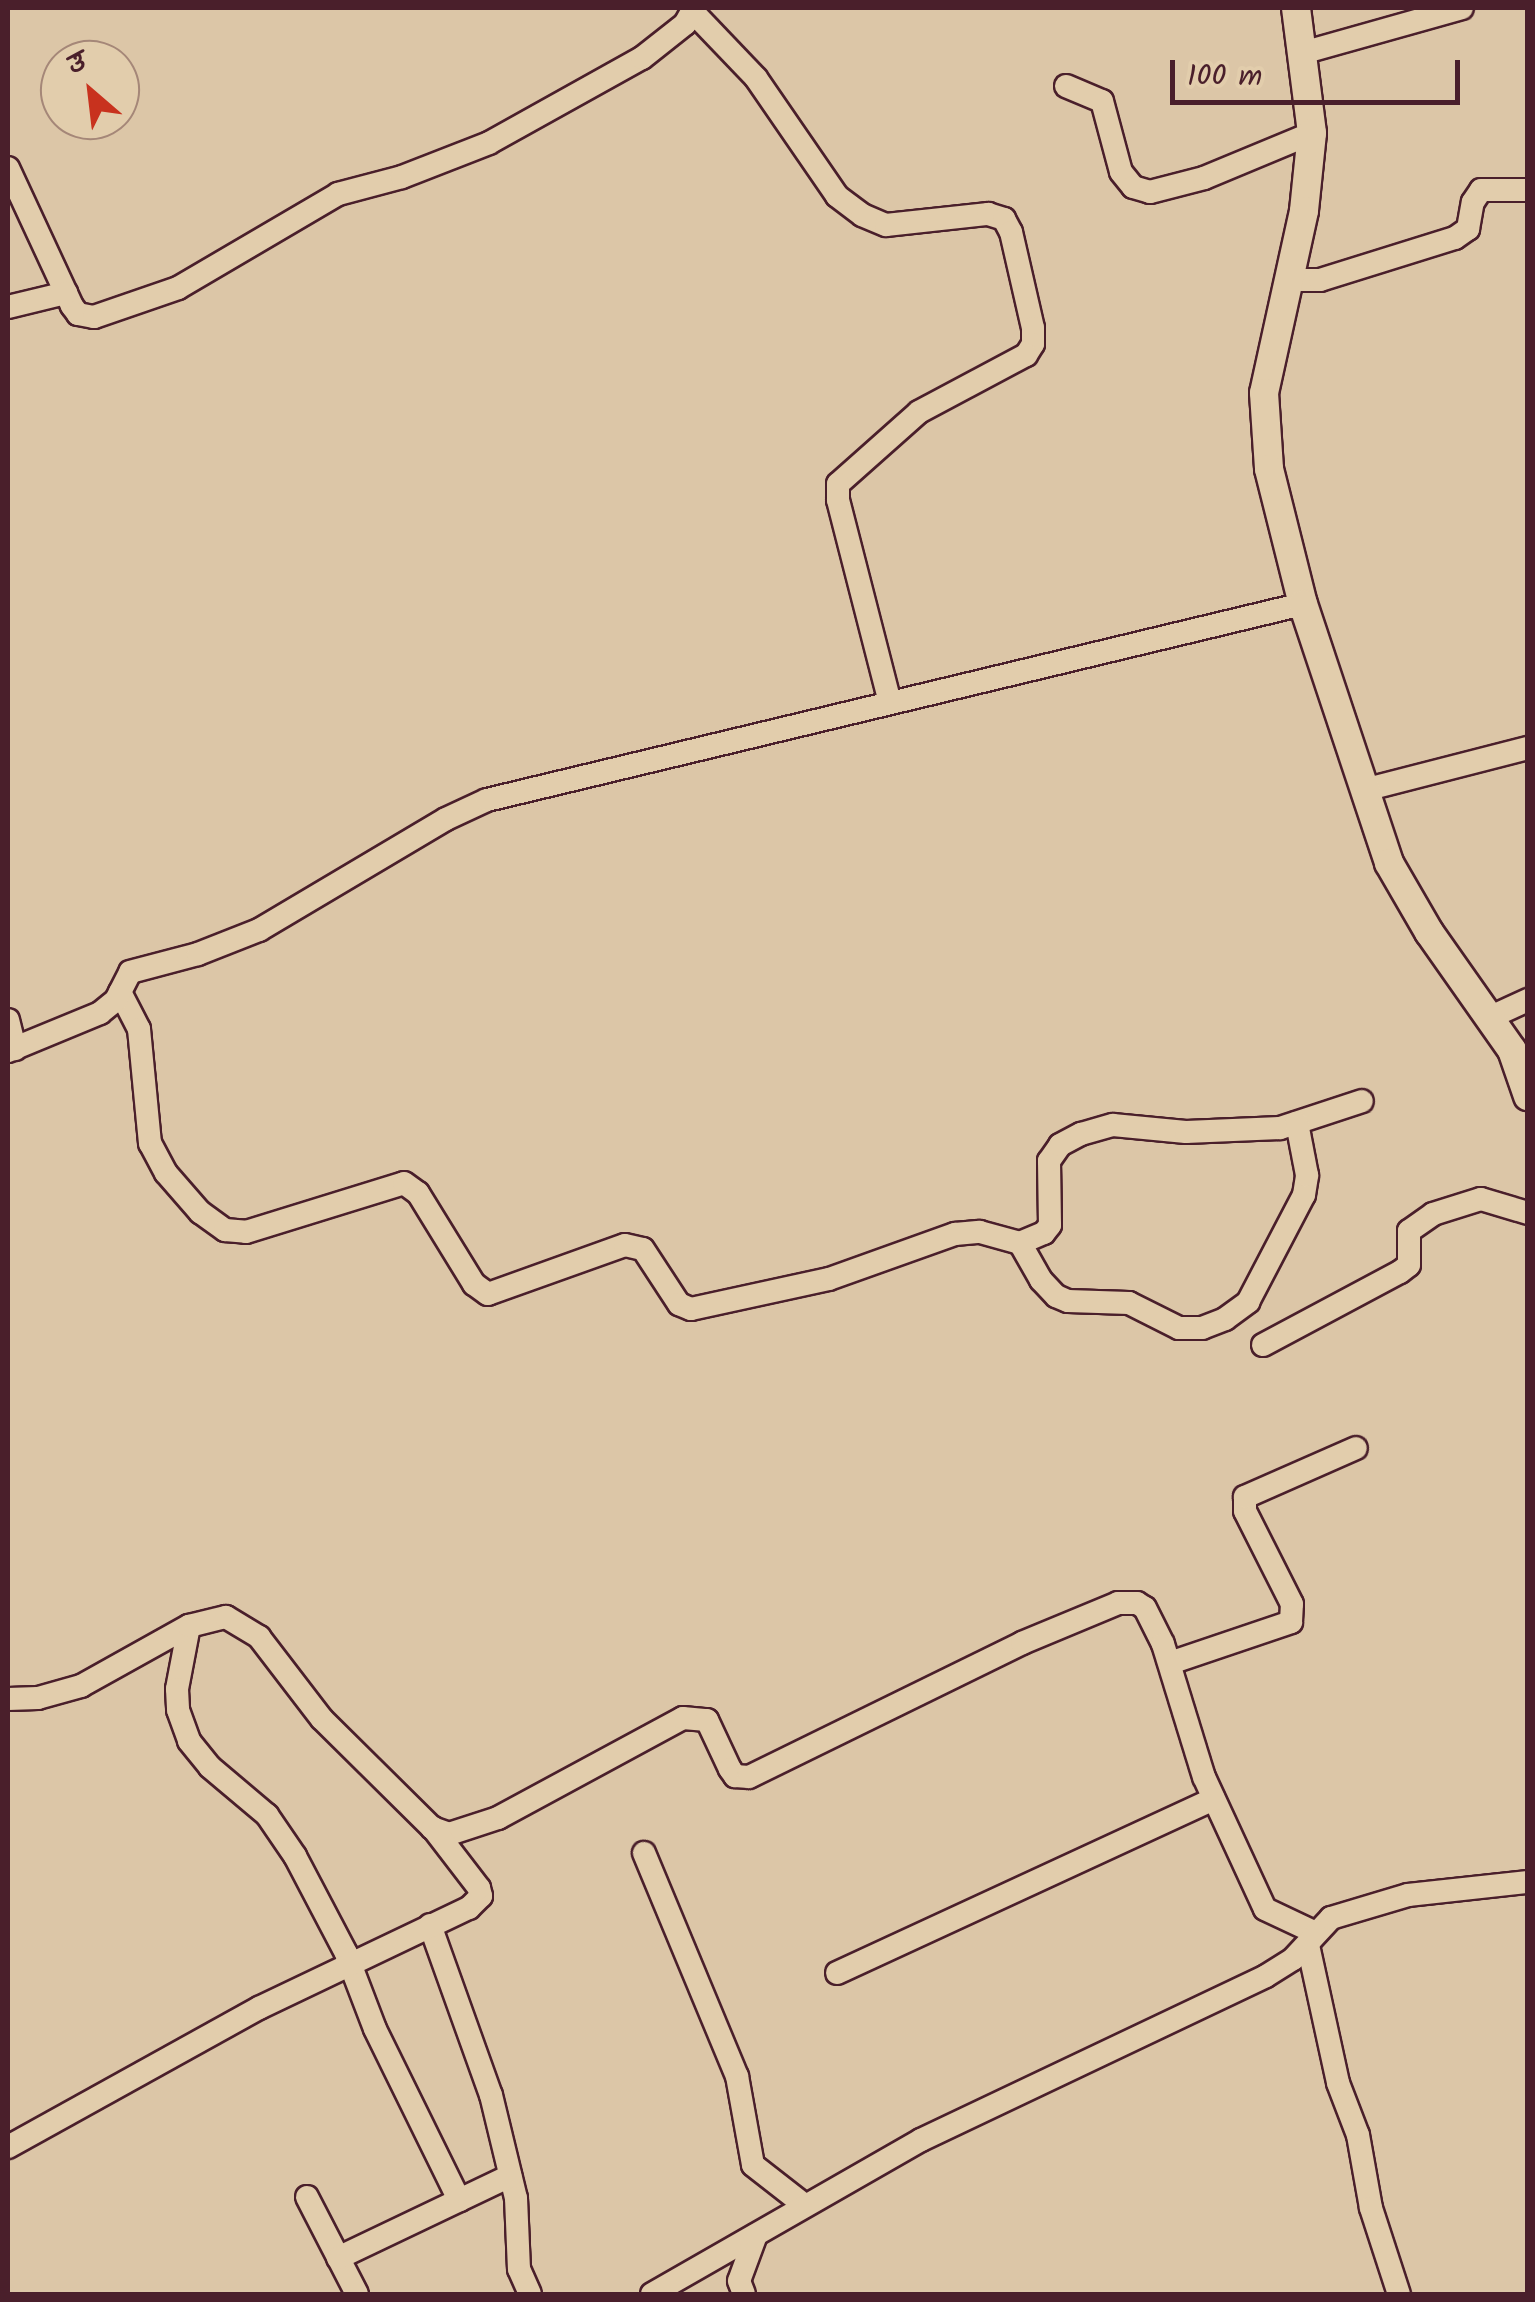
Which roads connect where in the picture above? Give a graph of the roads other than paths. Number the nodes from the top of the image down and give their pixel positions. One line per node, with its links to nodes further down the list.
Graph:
1 (1296, 8): 4 (street)
2 (1462, 8): 4 (street)
3 (693, 10): 10 (street); 13 (street)
4 (1302, 53): 6 (street)
5 (1066, 86): 6 (street)
6 (1312, 132): 9 (street)
7 (8, 168): 10 (street)
8 (1528, 190): 9 (street)
9 (1288, 280): 12 (street)
10 (66, 293): 11 (street)
11 (8, 308)
12 (1303, 604): 13 (street); 15 (street)
13 (890, 702): 16 (street)
14 (1528, 748): 15 (street)
15 (1364, 790): 18 (street)
16 (120, 992): 20 (street); 25 (street)
17 (1528, 1000): 18 (street)
18 (1491, 1016): 21 (street)
19 (8, 1020): 20 (street)
20 (11, 1050)
21 (1528, 1096)
22 (1362, 1101): 23 (street)
23 (1298, 1123): 25 (street); 25 (street)
24 (1528, 1212): 26 (street)
25 (1020, 1243)
26 (1264, 1345)
27 (1356, 1448): 29 (street)
28 (189, 1626): 30 (street); 32 (street); 37 (street)
29 (1170, 1663): 31 (street); 32 (street)
30 (8, 1699)
31 (1214, 1798): 36 (street); 38 (street)
32 (432, 1828): 35 (street)
33 (644, 1853): 43 (street)
34 (1528, 1882): 36 (street)
35 (430, 1926): 37 (street); 40 (street)
36 (1312, 1939): 43 (street); 50 (street)
37 (349, 1962): 39 (street); 42 (street)
38 (836, 1973)
39 (8, 2147)
40 (510, 2176): 42 (street); 47 (street)
41 (306, 2198): 45 (street)
42 (459, 2200): 45 (street)
43 (803, 2204): 44 (street)
44 (756, 2234): 48 (street); 49 (street)
45 (338, 2258): 46 (street)
46 (357, 2294)
47 (530, 2294)
48 (652, 2294)
49 (744, 2294)
50 (1399, 2294)

